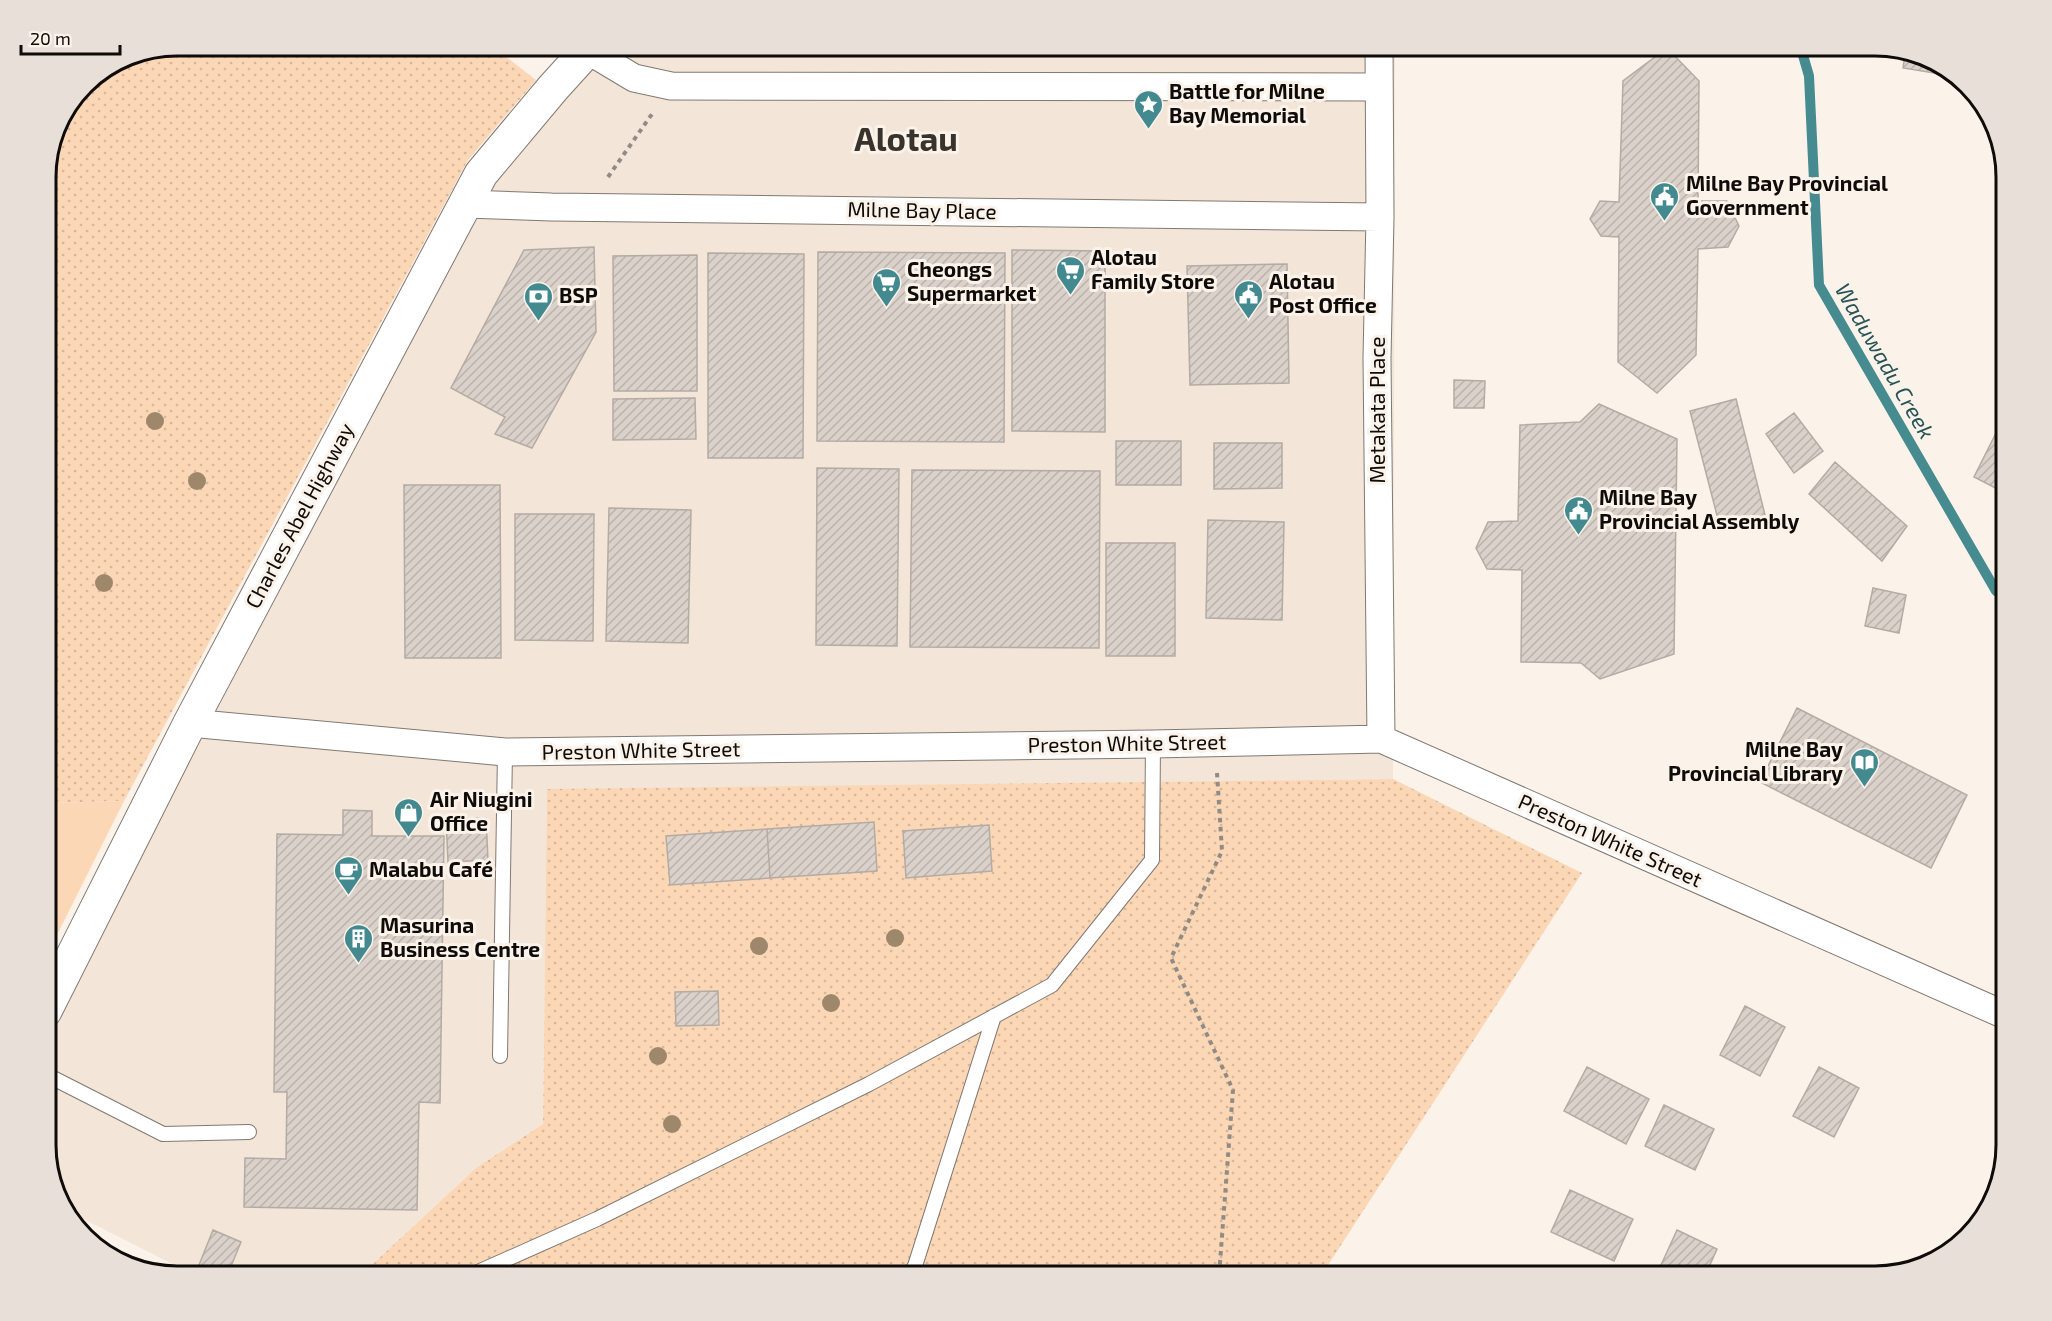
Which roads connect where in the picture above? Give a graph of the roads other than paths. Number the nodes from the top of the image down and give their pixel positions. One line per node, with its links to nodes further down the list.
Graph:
1 (579, 56): 5 (main road, Charles Abel Highway)
2 (600, 56): 4 (street)
3 (1379, 56): 4 (street, Metakata Place)
4 (1379, 87): 6 (street, Metakata Place)
5 (465, 204): 6 (street, Milne Bay Place); 7 (main road, Charles Abel Highway)
6 (1380, 217): 8 (street, Metakata Place)
7 (190, 723): 10 (street, Preston White Street); 11 (main road, Charles Abel Highway)
8 (1381, 739): 9 (street, Preston White Street); 12 (street, Preston White Street)
9 (1153, 744): 10 (street, Preston White Street); 13 (lane)
10 (505, 752): 14 (lane)
11 (56, 989)
12 (1996, 1011)
13 (994, 1016): 17 (lane); 18 (lane)
14 (500, 1056)
15 (56, 1080): 16 (lane)
16 (249, 1132)
17 (491, 1266)
18 (915, 1266)

